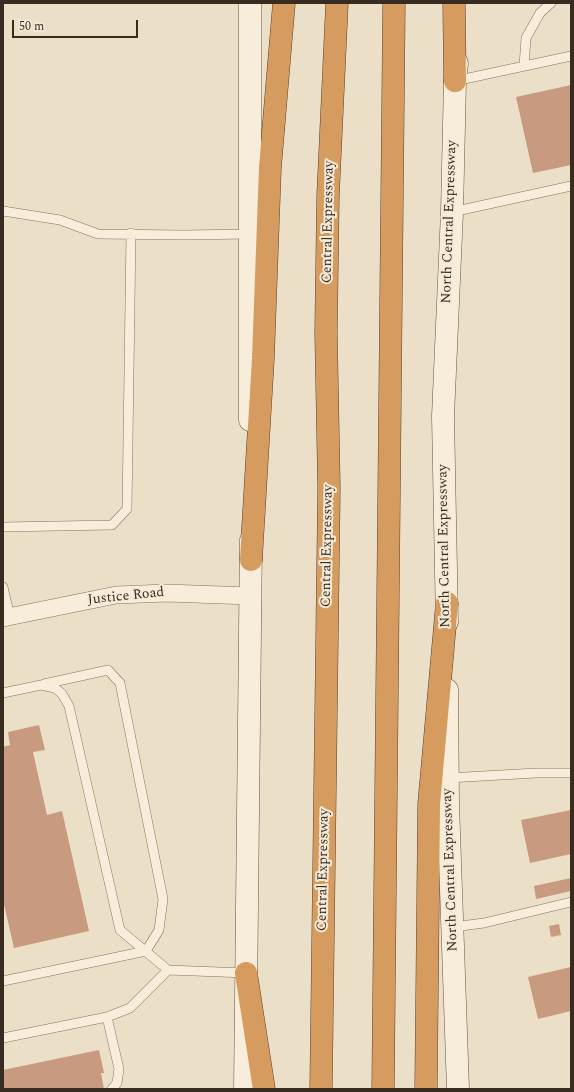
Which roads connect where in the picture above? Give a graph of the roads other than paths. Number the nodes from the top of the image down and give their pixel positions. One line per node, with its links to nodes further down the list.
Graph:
1 (250, 3): 15 (main road)
2 (284, 3): 17 (highway)
3 (337, 3): 37 (highway, Central Expressway)
4 (394, 3): 38 (highway)
5 (454, 3): 10 (highway)
6 (463, 3): 10 (main road, North Central Expressway)
7 (551, 3): 9 (lane)
8 (571, 56): 9 (lane)
9 (524, 66): 10 (lane)
10 (455, 81): 13 (main road, North Central Expressway)
11 (571, 186): 13 (lane)
12 (3, 211): 14 (lane)
13 (452, 212): 20 (main road, North Central Expressway)
14 (131, 233): 15 (lane); 16 (lane)
15 (249, 234): 17 (main road)
16 (3, 527)
17 (251, 560): 19 (main road)
18 (3, 587): 21 (lane)
19 (250, 596): 21 (street, Justice Road); 30 (main road)
20 (447, 603): 25 (main road, North Central Expressway); 39 (highway)
21 (7, 618)
22 (41, 685): 23 (lane); 28 (lane); 28 (lane)
23 (3, 693)
24 (570, 773): 25 (lane)
25 (448, 778): 27 (main road, North Central Expressway)
26 (571, 902): 27 (lane)
27 (453, 928): 40 (main road, North Central Expressway)
28 (146, 951): 29 (lane); 31 (lane)
29 (168, 970): 30 (lane); 32 (lane)
30 (246, 973): 35 (main road); 36 (highway)
31 (3, 981)
32 (107, 1018): 33 (lane); 34 (lane)
33 (3, 1038)
34 (112, 1089)
35 (245, 1089)
36 (264, 1089)
37 (321, 1089)
38 (383, 1089)
39 (426, 1089)
40 (458, 1089)

